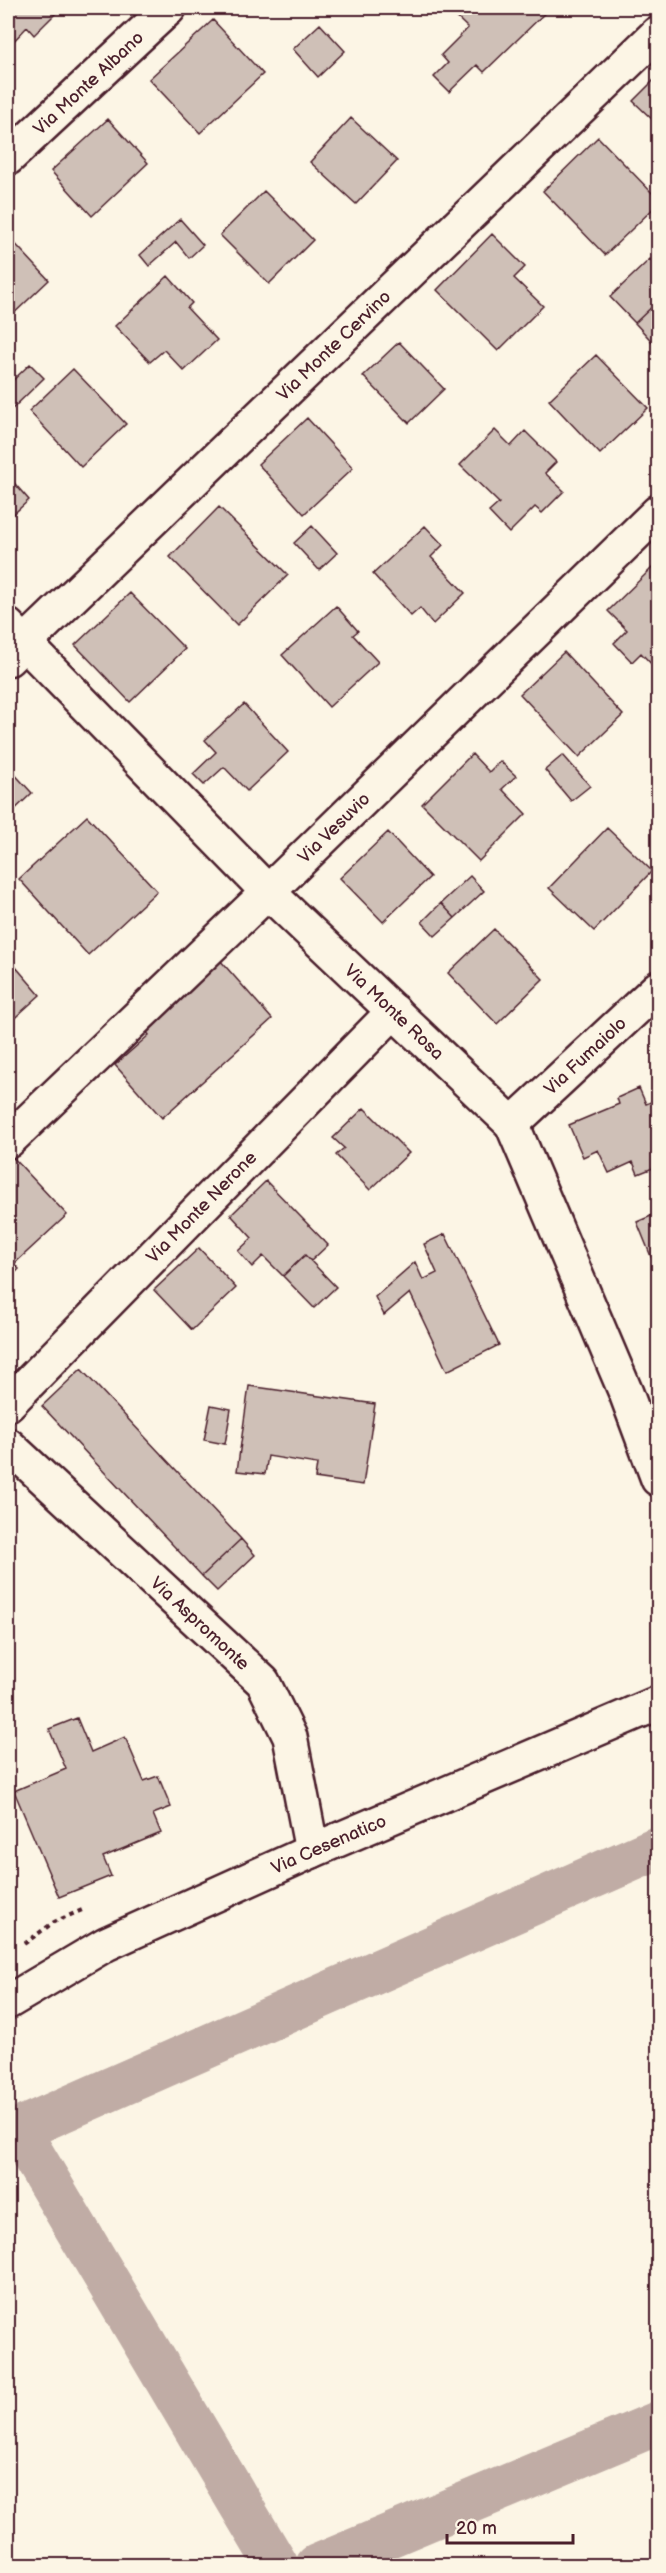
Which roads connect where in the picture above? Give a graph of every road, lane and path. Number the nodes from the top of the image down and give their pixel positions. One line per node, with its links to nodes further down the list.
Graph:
1 (169, 8): 3 (street, Via Monte Albano)
2 (658, 33): 5 (street, Via Monte Cervino)
3 (8, 158)
4 (658, 512): 6 (street, Via Vesuvio)
5 (13, 642): 6 (street, Via Monte Rosa)
6 (268, 892): 8 (street, Via Monte Rosa); 10 (street, Via Vesuvio)
7 (658, 988): 9 (street, Via Fumaiolo)
8 (394, 1011): 9 (street, Via Monte Rosa); 11 (street, Via Monte Nerone)
9 (512, 1124): 13 (street, Via Monte Rosa)
10 (8, 1141)
11 (8, 1404)
12 (8, 1445): 15 (street, Via Aspromonte)
13 (658, 1479)
14 (658, 1703): 15 (street, Via Cesenatico)
15 (312, 1851): 16 (street, Via Cesenatico)
16 (8, 2002)

